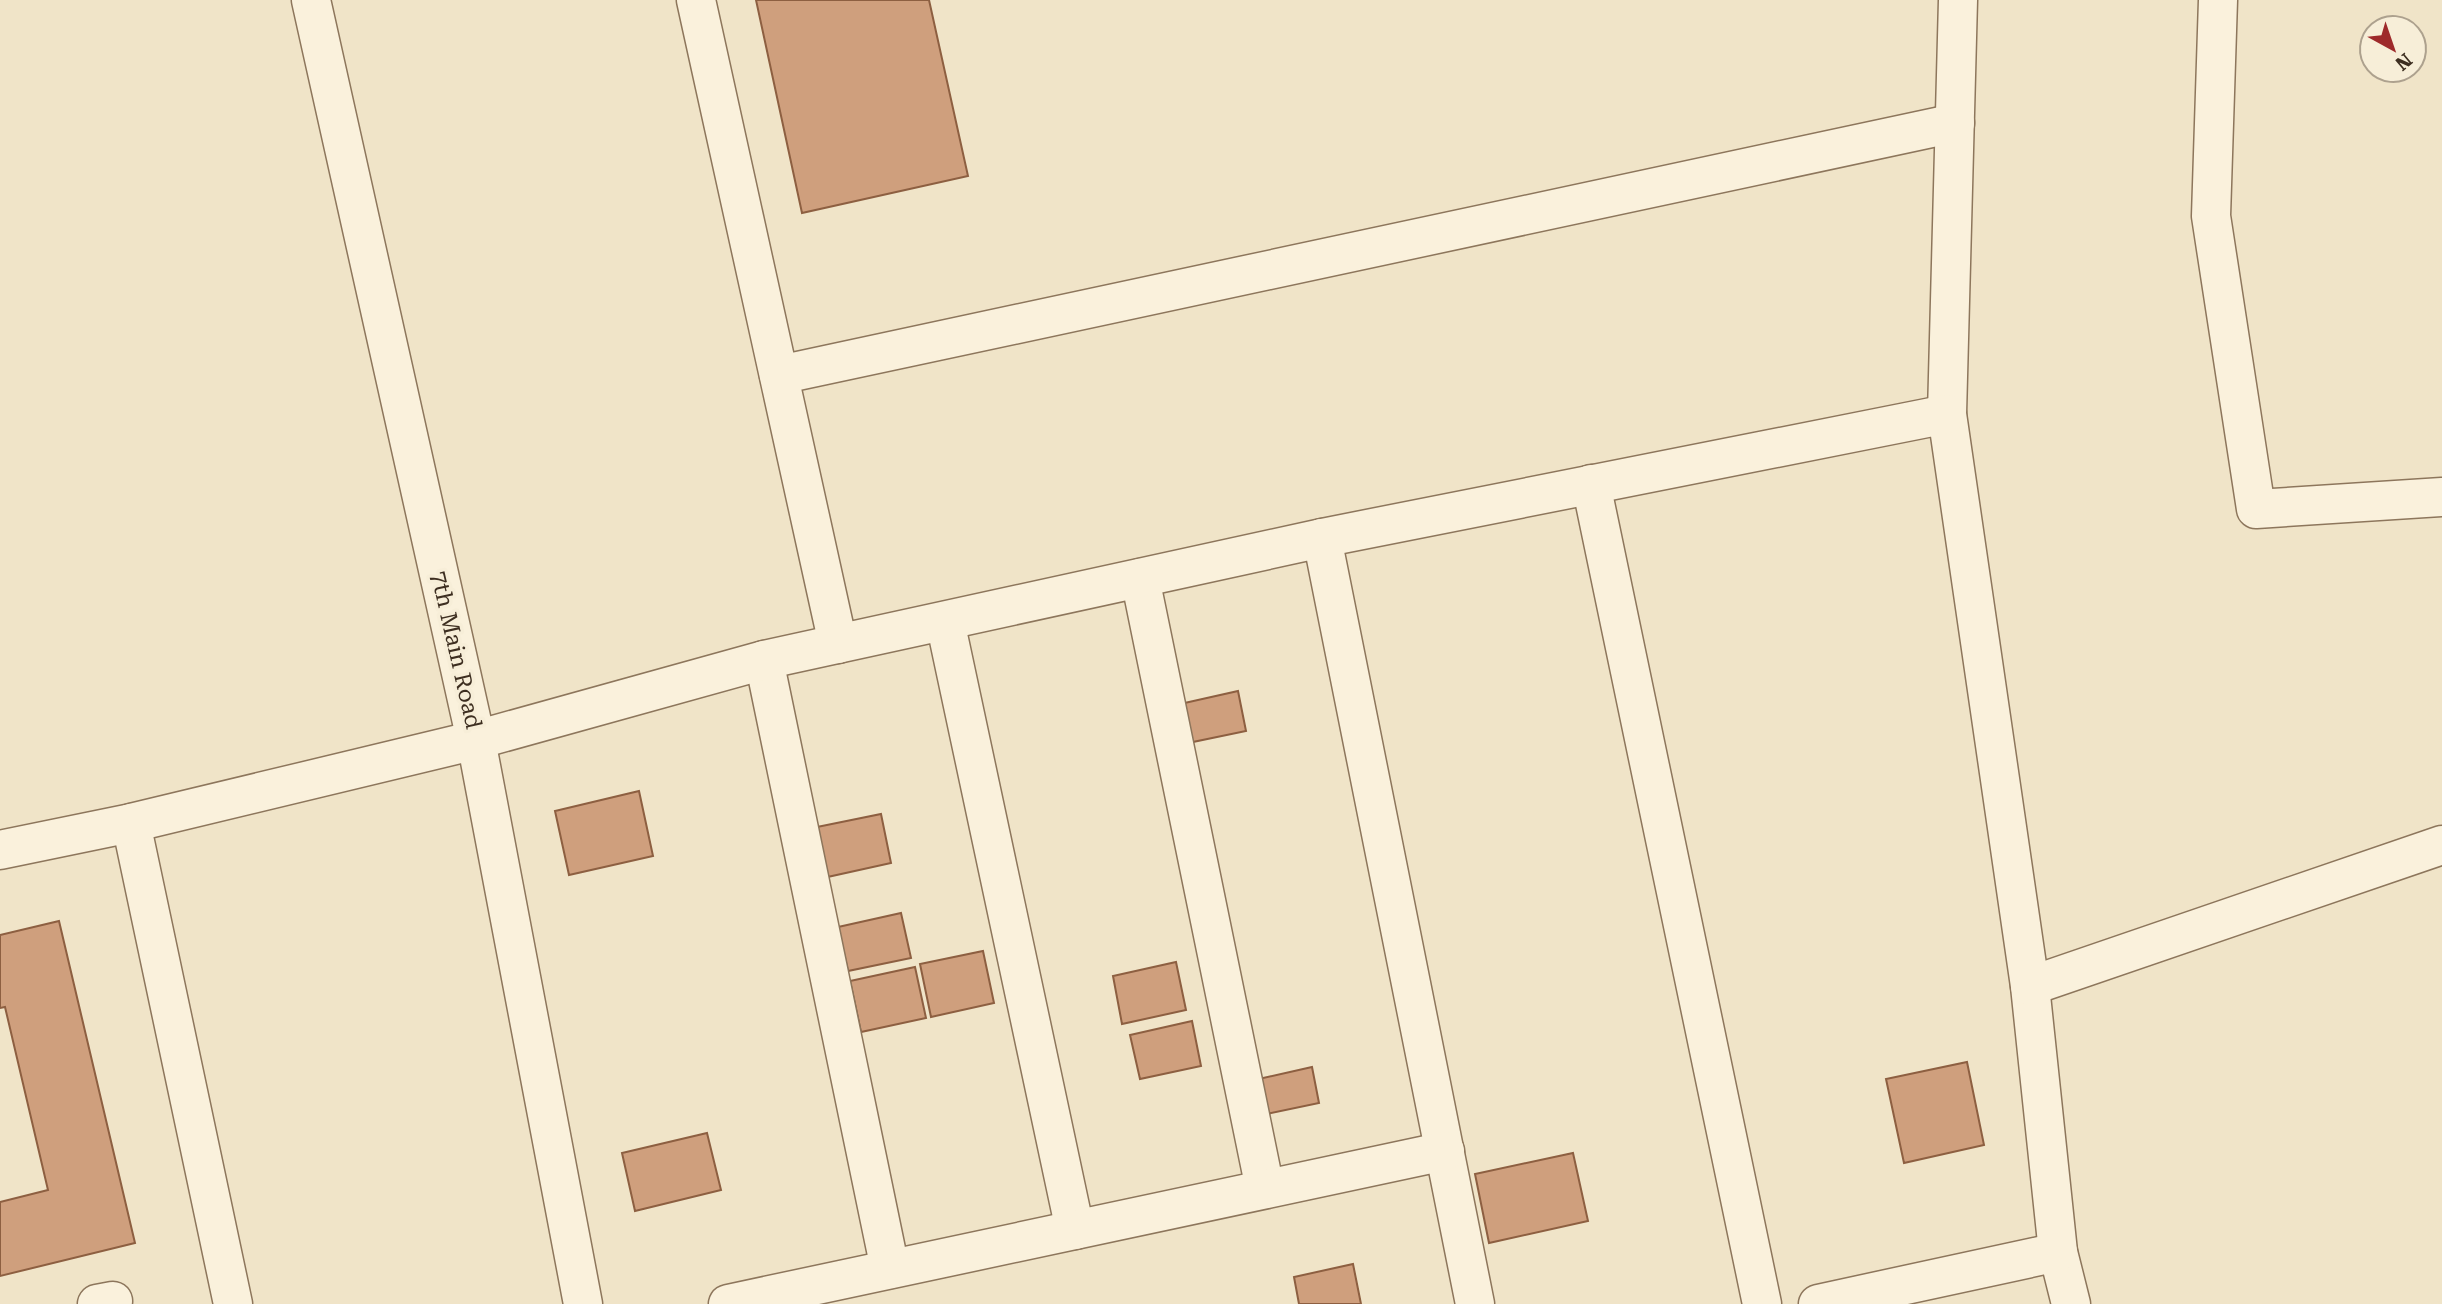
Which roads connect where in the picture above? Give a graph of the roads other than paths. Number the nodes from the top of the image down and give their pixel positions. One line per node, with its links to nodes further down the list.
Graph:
1 (311, 0): 15 (street, 7th Main Road)
2 (696, 0): 6 (street)
3 (1958, 0): 5 (street)
4 (2218, 0): 9 (street)
5 (1955, 122): 6 (street); 7 (street)
6 (779, 375): 13 (street)
7 (1947, 414): 8 (street); 19 (street)
8 (1591, 484): 10 (street); 29 (street)
9 (2442, 497)
10 (1322, 538): 11 (street); 20 (street)
11 (1140, 578): 12 (street); 21 (street)
12 (946, 621): 13 (street); 22 (street)
13 (838, 644): 14 (street)
14 (764, 660): 15 (street); 24 (street)
15 (476, 740): 16 (street); 26 (street, 7th Main Road)
16 (131, 823): 18 (street); 25 (street)
17 (2442, 845): 19 (street)
18 (0, 850)
19 (2031, 986): 23 (street)
20 (1444, 1151): 21 (street); 28 (street)
21 (1265, 1189): 22 (street)
22 (1075, 1230): 24 (street)
23 (2058, 1252): 30 (street); 31 (street)
24 (890, 1269): 27 (street)
25 (233, 1304)
26 (583, 1304)
27 (729, 1304)
28 (1475, 1304)
29 (1762, 1304)
30 (1818, 1304)
31 (2071, 1304)

